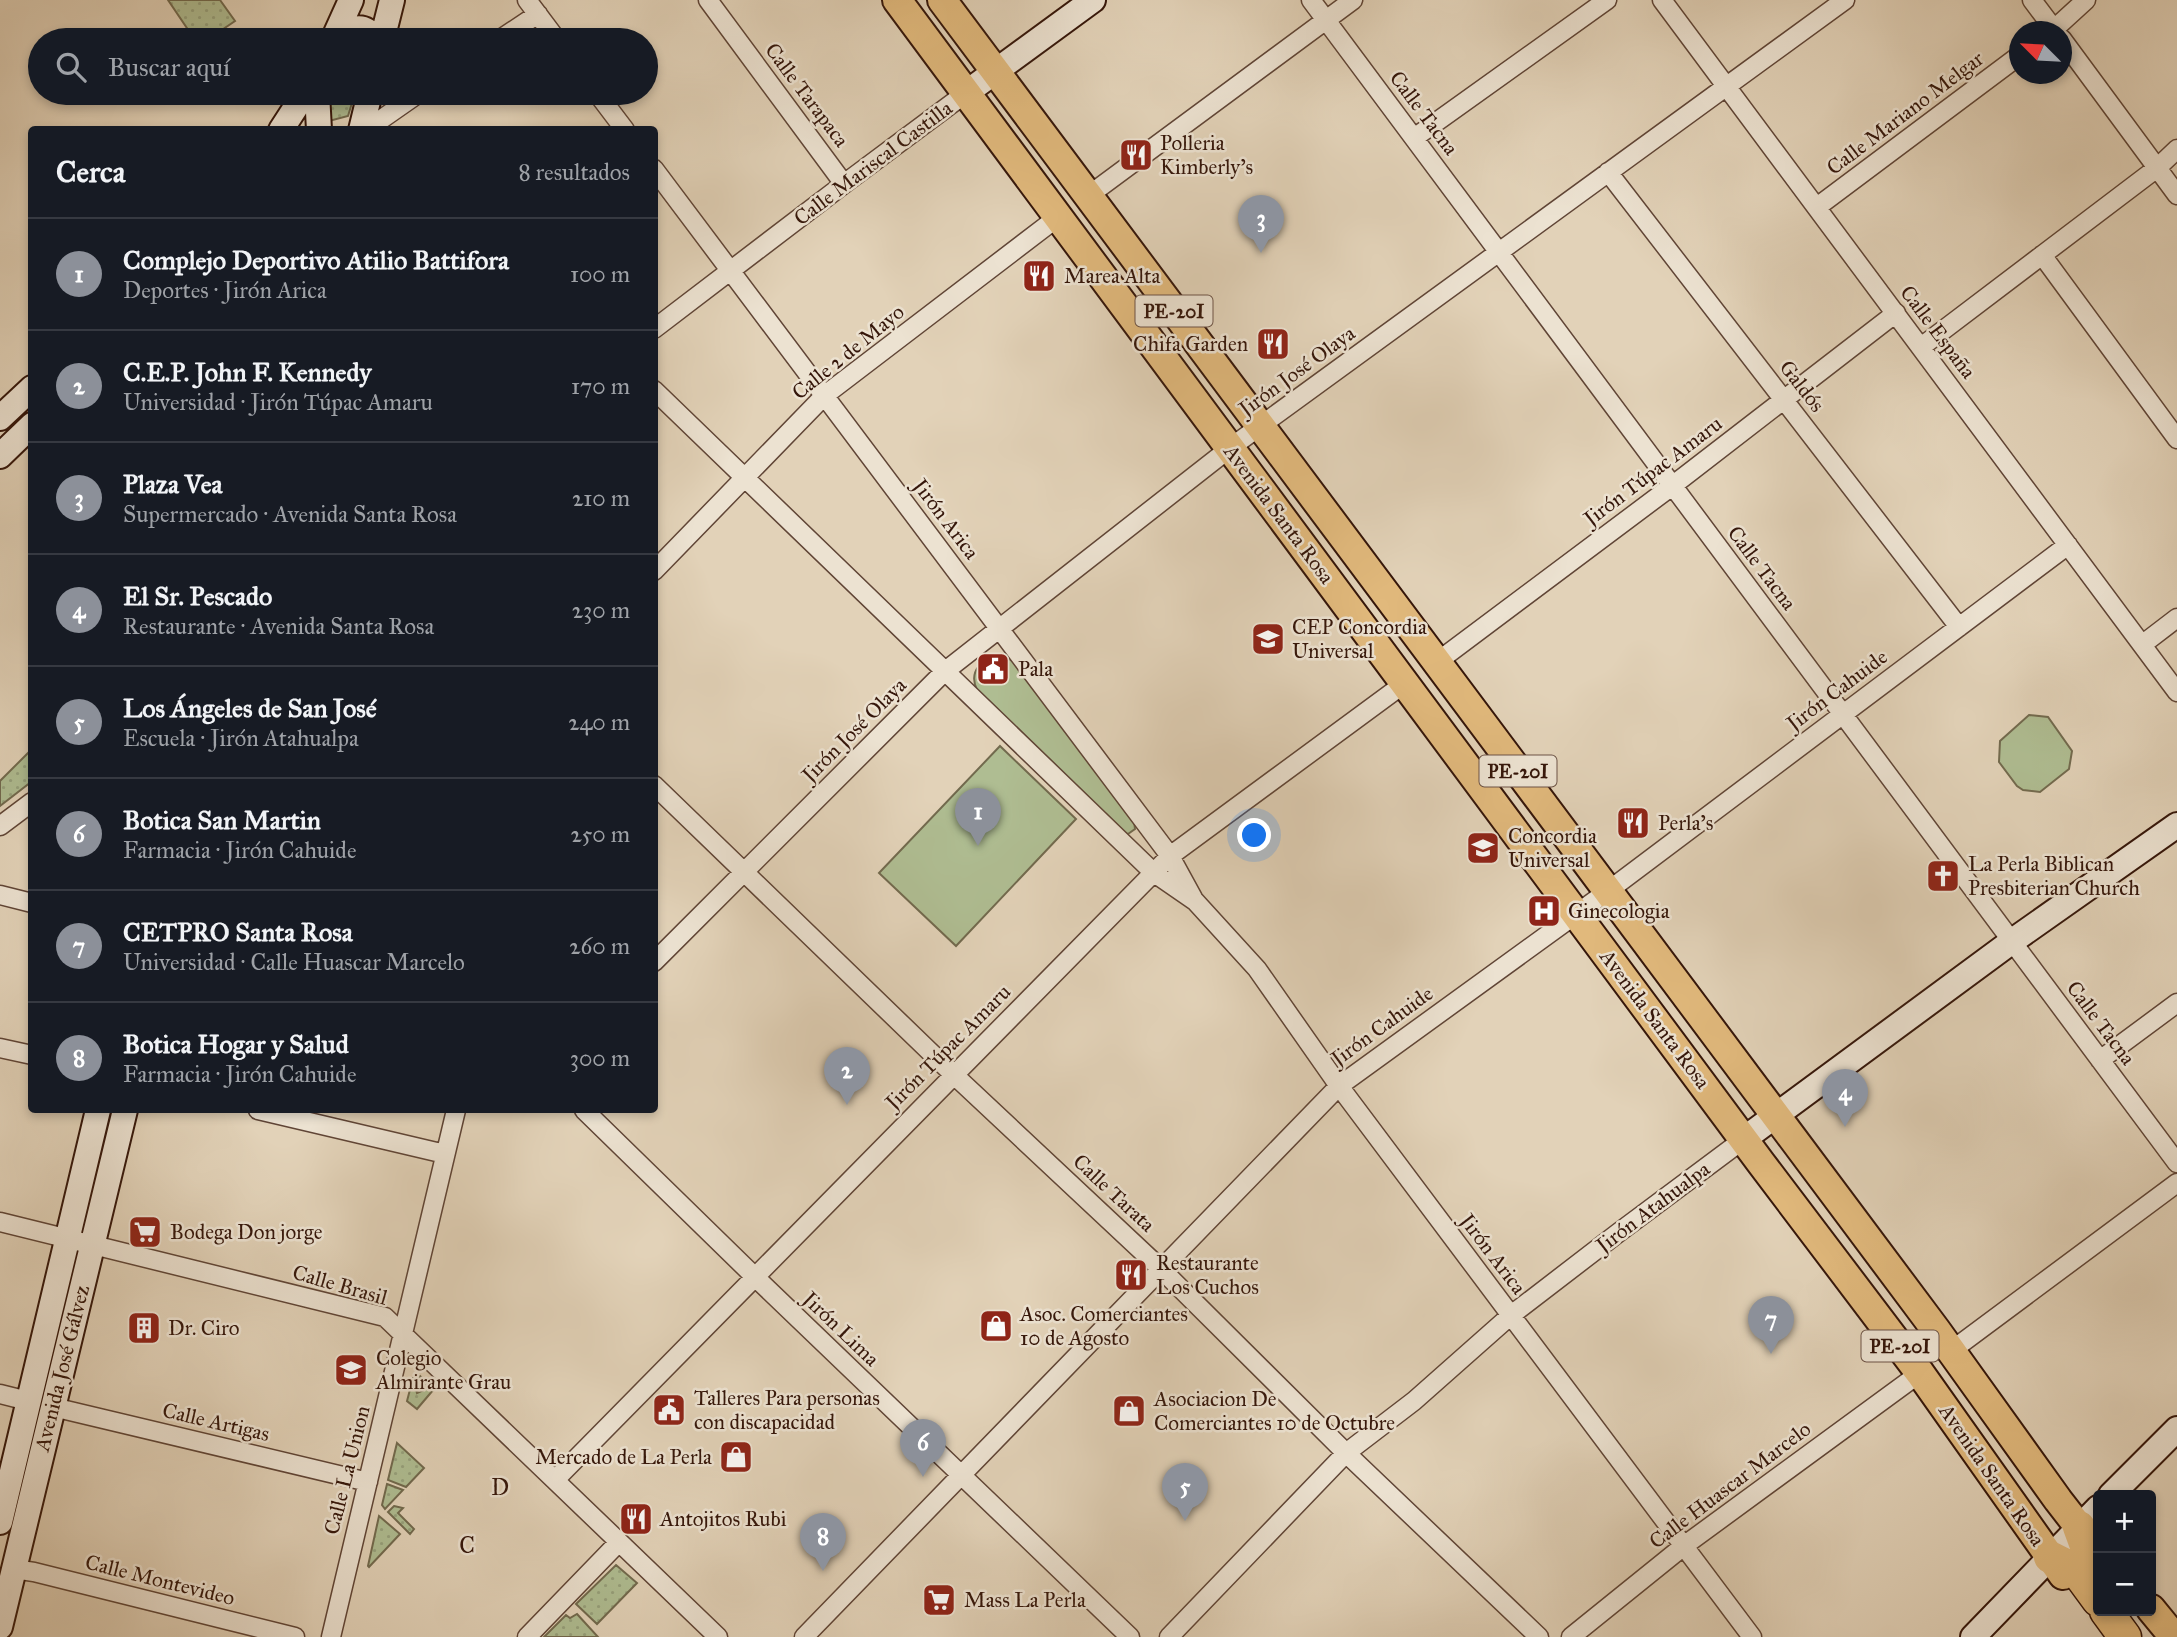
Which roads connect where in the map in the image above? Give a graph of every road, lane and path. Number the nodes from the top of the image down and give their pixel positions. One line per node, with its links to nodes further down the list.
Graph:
1 (351, 0): 18 (main road)
2 (392, 0): 19 (main road)
3 (708, 0): 42 (street, Calle Tarapaca)
4 (897, 0): 26 (main road, Avenida Santa Rosa / PE-20I)
5 (942, 0): 24 (main road, Avenida Santa Rosa / PE-20I)
6 (1093, 0): 24 (main road, Calle Mariscal Castilla)
7 (1311, 0): 15 (street, Calle Tacna)
8 (1353, 0): 15 (street)
9 (1607, 0): 37 (street)
10 (1662, 0): 25 (street, Calle España)
11 (1845, 0): 25 (street, Jirón José Olaya)
12 (2032, 0): 16 (street)
13 (2085, 0): 17 (street)
14 (532, 7): 20 (street); 21 (street)
15 (1326, 20): 37 (street, Calle Tacna); 44 (street)
16 (2047, 21)
17 (2067, 21)
18 (338, 28)
19 (385, 28)
20 (511, 28)
21 (548, 28)
22 (2072, 54): 39 (street)
23 (2009, 63): 45 (street, Calle Mariano Melgar)
24 (995, 72): 26 (main road, Calle Mariscal Castilla); 44 (main road, Avenida Santa Rosa / PE-20I)
25 (1727, 86): 40 (street, Jirón José Olaya); 45 (street, Calle España)
26 (966, 93): 42 (street, Calle Mariscal Castilla); 46 (main road, Avenida Santa Rosa / PE-20I)
27 (297, 105): 32 (main road)
28 (318, 105): 33 (main road)
29 (368, 105): 34 (main road)
30 (401, 105): 35 (street)
31 (606, 105): 36 (street)
32 (284, 126)
33 (319, 126)
34 (364, 126)
35 (369, 126)
36 (622, 126)
37 (1414, 138): 47 (street, Calle Tacna)
38 (2177, 149): 39 (street)
39 (2157, 167): 43 (street); 48 (street)
40 (1608, 172): 47 (street, Jirón José Olaya); 56 (street, Galdós)
41 (658, 174): 49 (street, Jirón Arica)
42 (844, 184): 49 (street, Calle Mariscal Castilla)
43 (2177, 195)
44 (1088, 196): 58 (main road, Avenida Santa Rosa / PE-20I)
45 (1817, 208): 50 (street, Calle España)
46 (1058, 217): 55 (street, Calle 2 de Mayo); 61 (main road, Avenida Santa Rosa / PE-20I)
47 (1499, 252): 58 (street, Jirón José Olaya); 64 (street, Calle Tacna)
48 (2042, 254): 52 (street); 60 (street)
49 (731, 272): 51 (street, Calle Mariscal Castilla); 55 (street, Jirón Arica)
50 (1896, 313): 52 (street, Calle España); 56 (street, Jirón Túpac Amaru)
51 (658, 326)
52 (1921, 347): 65 (street, Calle España)
53 (28, 392): 57 (main road)
54 (658, 394): 63 (street, Jirón Arica)
55 (825, 395): 63 (street, Calle 2 de Mayo); 69 (street, Jirón Arica)
56 (1784, 400): 64 (street, Jirón Túpac Amaru); 68 (street, Galdós)
57 (0, 418)
58 (1261, 426): 61 (street, Jirón José Olaya); 71 (main road, Avenida Santa Rosa / PE-20I)
59 (28, 429): 62 (main road)
60 (2177, 439)
61 (1230, 448): 69 (street, Jirón José Olaya); 73 (main road, Avenida Santa Rosa / PE-20I)
62 (0, 456)
63 (746, 478): 66 (street, Calle 2 de Mayo); 72 (street, Jirón Arica)
64 (1672, 485): 71 (street, Jirón Túpac Amaru); 75 (street, Calle Tacna)
65 (2067, 545): 68 (street, Jirón Cahuide); 70 (street, Calle España)
66 (658, 567)
67 (2177, 618): 70 (street)
68 (1959, 627): 75 (street, Jirón Cahuide)
69 (1000, 629): 72 (street, Jirón José Olaya); 80 (street, Jirón Arica)
70 (2143, 644): 74 (street, Calle España)
71 (1437, 662): 83 (main road, Avenida Santa Rosa / PE-20I)
72 (944, 672): 81 (street, Jirón Arica); 82 (street, Jirón José Olaya)
73 (1405, 683): 80 (street, Jirón Túpac Amaru); 87 (main road, Avenida Santa Rosa / PE-20I)
74 (2177, 692)
75 (1843, 714): 83 (street, Jirón Cahuide); 88 (street, Calle Tacna)
76 (658, 789): 82 (street, Calle Tarata)
77 (28, 805): 79 (street)
78 (2177, 825): 88 (main road, Jirón Atahualpa)
79 (0, 826)
80 (1170, 856): 81 (street, Jirón Túpac Amaru); 85 (street, Jirón Arica)
81 (1153, 872): 85 (street, Jirón Arica); 94 (street, Jirón Túpac Amaru)
82 (745, 873): 89 (street, Jirón José Olaya); 94 (street, Calle Tarata)
83 (1608, 891): 87 (street, Jirón Cahuide); 101 (main road, Avenida Santa Rosa / PE-20I)
84 (0, 895): 86 (street)
85 (1195, 901): 95 (street, Jirón Arica)
86 (28, 902)
87 (1576, 914): 95 (street, Jirón Cahuide); 102 (main road, Avenida Santa Rosa / PE-20I)
88 (2011, 942): 93 (street, Calle Tacna); 101 (main road, Jirón Atahualpa)
89 (658, 957)
90 (2177, 1003): 93 (street)
91 (0, 1048): 92 (street)
92 (28, 1054)
93 (2100, 1060): 104 (street, Calle Tacna)
94 (953, 1074): 109 (street, Calle Tarata); 110 (street, Jirón Túpac Amaru)
95 (1339, 1086): 109 (street, Jirón Cahuide); 111 (street, Jirón Arica)
96 (97, 1113): 107 (main road, Avenida José Gálvez)
97 (123, 1113): 108 (main road, Avenida José Gálvez)
98 (271, 1113): 103 (street)
99 (455, 1113): 103 (street, Calle La Union)
100 (587, 1113): 110 (street, Jirón Lima)
101 (1776, 1116): 102 (main road, Jirón Atahualpa); 113 (main road, Avenida Santa Rosa / PE-20I)
102 (1744, 1139): 111 (street, Jirón Atahualpa); 114 (main road, Avenida Santa Rosa / PE-20I)
103 (445, 1154): 112 (street, Calle La Union)
104 (2177, 1163)
105 (2177, 1183): 113 (street)
106 (0, 1222): 107 (street, Calle Brasil)
107 (67, 1239): 108 (street, Calle Brasil); 116 (main road, Avenida José Gálvez)
108 (92, 1245): 112 (street, Calle Brasil); 117 (main road, Avenida José Gálvez)
109 (1160, 1268): 119 (street, Calle Tarata); 120 (street, Jirón Cahuide)
110 (754, 1276): 120 (street, Jirón Lima); 121 (street, Jirón Túpac Amaru)
111 (1510, 1316): 119 (street, Jirón Atahualpa); 127 (street, Jirón Arica)
112 (403, 1334): 121 (street, Calle Brasil); 122 (street, Calle La Union)
113 (1951, 1351): 125 (main road, Avenida Santa Rosa / PE-20I)
114 (1920, 1373): 127 (street, Calle Huascar Marcelo); 128 (main road, Avenida Santa Rosa / PE-20I)
115 (0, 1394): 116 (street)
116 (28, 1401): 124 (main road, Avenida José Gálvez)
117 (53, 1407): 122 (street, Calle Artigas); 130 (main road, Avenida José Gálvez)
118 (2177, 1429): 123 (main road)
119 (1346, 1453): 142 (street, Jirón Atahualpa); 143 (street, Calle Tarata)
120 (961, 1474): 140 (street, Jirón Cahuide); 141 (street, Jirón Lima)
121 (555, 1480): 126 (street, Calle Brasil)
122 (368, 1482): 137 (street, Calle La Union)
123 (2116, 1490)
124 (0, 1522)
125 (2092, 1526): 128 (main road); 129 (highway)
126 (619, 1542): 138 (street); 139 (street, Calle Brasil)
127 (1685, 1545): 144 (street, Calle Huascar Marcelo); 145 (street, Jirón Arica)
128 (2050, 1557): 131 (highway); 146 (main road); 147 (main road, Avenida Santa Rosa / PE-20I)
129 (2093, 1561)
130 (14, 1569): 135 (main road, Avenida José Gálvez); 136 (street, Calle Montevideo)
131 (2093, 1593)
132 (2156, 1615): 150 (main road)
133 (2110, 1616): 148 (highway)
134 (2133, 1616): 149 (highway)
135 (0, 1627)
136 (295, 1637)
137 (331, 1637)
138 (527, 1637)
139 (718, 1637)
140 (804, 1637)
141 (1130, 1637)
142 (1169, 1637)
143 (1539, 1637)
144 (1571, 1637)
145 (1752, 1637)
146 (1973, 1637)
147 (2108, 1637)
148 (2125, 1637)
149 (2148, 1637)
150 (2174, 1637)

